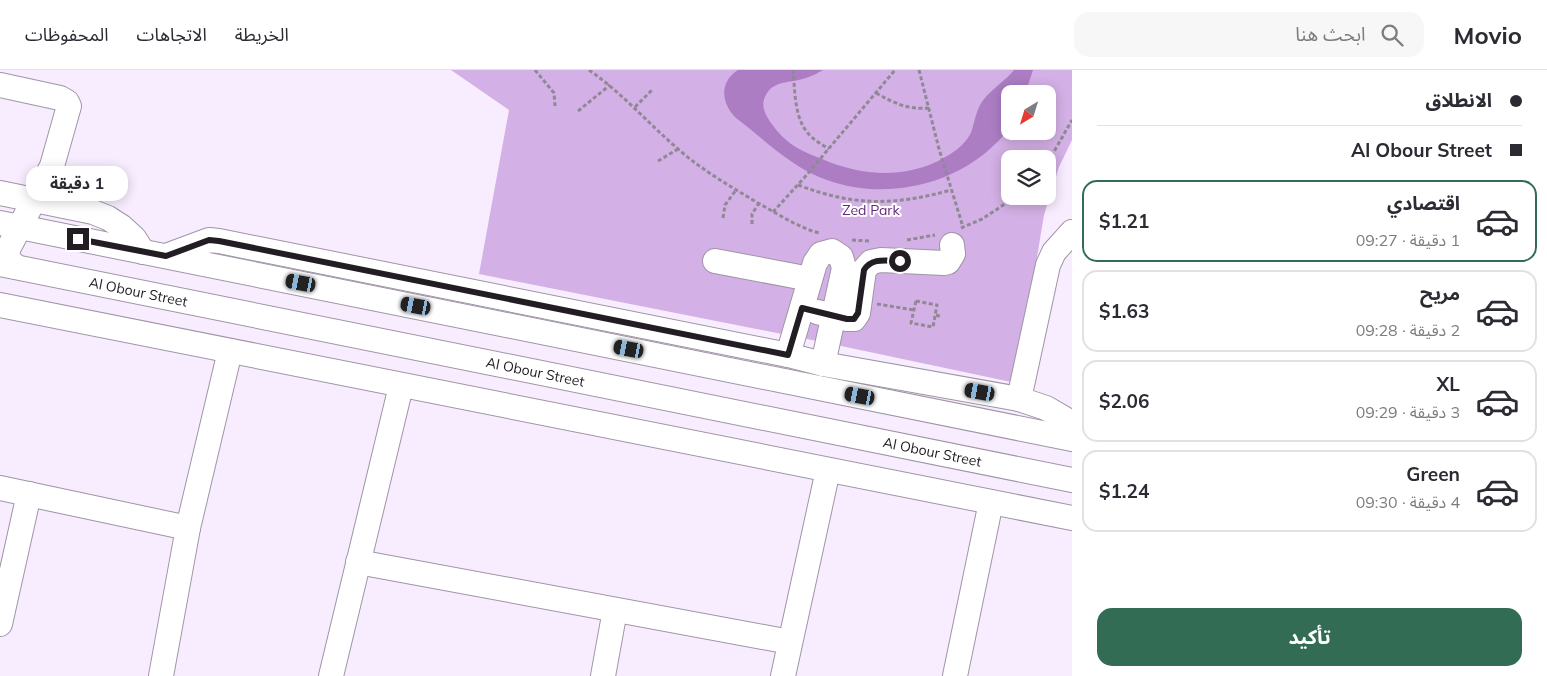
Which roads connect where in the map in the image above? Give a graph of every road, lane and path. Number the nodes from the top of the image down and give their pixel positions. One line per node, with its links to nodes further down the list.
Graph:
1 (534, 70): 10 (path)
2 (589, 70): 6 (path)
3 (793, 70): 16 (path)
4 (895, 70): 9 (path)
5 (919, 70): 12 (path)
6 (610, 85): 11 (path); 13 (path)
7 (0, 86): 23 (street)
8 (652, 90): 11 (path)
9 (876, 93): 12 (path); 16 (path)
10 (555, 106)
11 (635, 108): 15 (path)
12 (930, 108): 21 (path)
13 (578, 111)
14 (1072, 120): 17 (path)
15 (678, 149): 18 (path); 20 (path)
16 (829, 149): 19 (path)
17 (1055, 150)
18 (658, 161)
19 (798, 185): 21 (path); 26 (path)
20 (736, 190): 24 (path); 27 (path)
21 (951, 190): 30 (path)
22 (0, 193): 23 (street)
23 (35, 200): 29 (street); 36 (street)
24 (759, 203): 26 (path); 28 (path)
25 (1003, 205): 30 (path)
26 (772, 212): 31 (path)
27 (723, 218)
28 (752, 224)
29 (10, 225): 36 (street); 38 (street)
30 (953, 234): 33 (path); 40 (street)
31 (826, 235)
32 (845, 239): 35 (path)
33 (900, 240)
34 (1069, 240): 51 (street)
35 (873, 241)
36 (155, 254): 48 (street); 53 (street)
37 (715, 261): 39 (street)
38 (8, 266): 55 (street, Al Obour Street)
39 (810, 279): 42 (street); 45 (street)
40 (860, 301): 43 (path); 45 (street)
41 (0, 305): 47 (street)
42 (802, 308): 45 (street); 48 (street)
43 (914, 310): 44 (path); 44 (path)
44 (936, 315): 46 (path)
45 (832, 316): 49 (street)
46 (942, 317)
47 (230, 351): 50 (street); 60 (street)
48 (788, 355): 49 (street)
49 (823, 364): 51 (street)
50 (401, 386): 54 (street); 61 (street)
51 (1020, 399): 52 (street)
52 (1072, 423)
53 (1072, 439)
54 (828, 470): 58 (street); 64 (street)
55 (1072, 480)
56 (0, 488): 57 (street)
57 (29, 494): 60 (street); 63 (street)
58 (991, 502): 59 (street); 69 (street)
59 (1072, 518)
60 (188, 528): 65 (street)
61 (358, 562): 62 (street); 66 (street)
62 (615, 610): 64 (street); 67 (street)
63 (0, 624)
64 (790, 642): 68 (street)
65 (161, 676)
66 (331, 676)
67 (603, 676)
68 (783, 676)
69 (956, 676)

